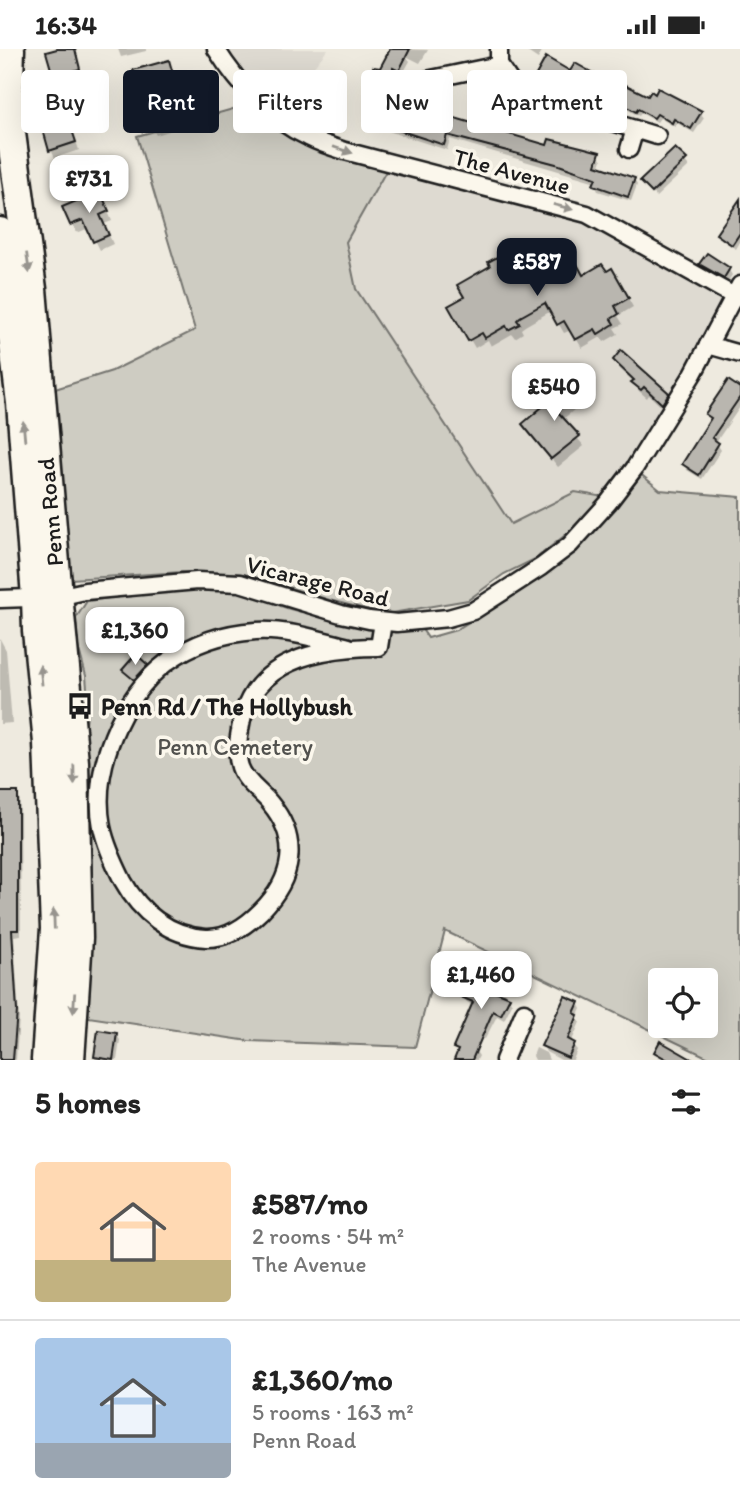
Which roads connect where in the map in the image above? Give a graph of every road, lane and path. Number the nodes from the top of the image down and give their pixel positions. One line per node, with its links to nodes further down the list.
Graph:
1 (10, 49): 12 (highway, Penn Road, one-way to 12)
2 (216, 49): 9 (street, The Avenue, one-way to 9)
3 (499, 57): 4 (street); 5 (street)
4 (453, 73)
5 (635, 129): 6 (street); 7 (street)
6 (657, 136)
7 (629, 149)
8 (0, 232): 12 (highway, Penn Road, one-way to 8)
9 (737, 291): 10 (street, Vicarage Road)
10 (708, 345): 11 (street); 14 (street, Vicarage Road)
11 (740, 354)
12 (47, 597): 13 (street, Vicarage Road); 14 (street, Vicarage Road); 17 (highway, Penn Road, one-way to 12); 18 (highway, Penn Road, one-way to 18)
13 (0, 599)
14 (383, 622): 15 (street)
15 (349, 647): 15 (street)
16 (524, 1012): 19 (street)
17 (46, 1060)
18 (70, 1060)
19 (504, 1060)

